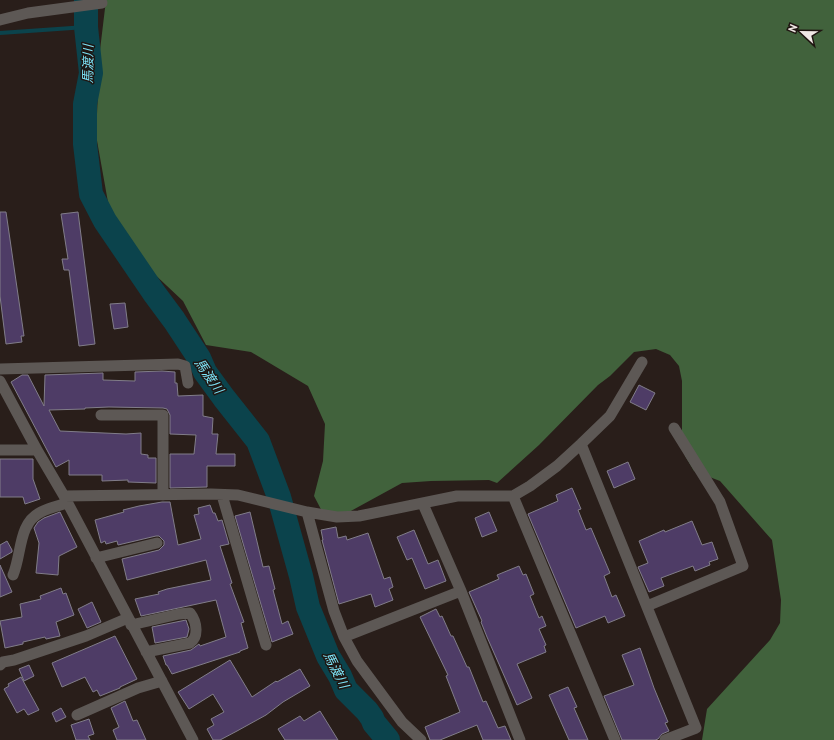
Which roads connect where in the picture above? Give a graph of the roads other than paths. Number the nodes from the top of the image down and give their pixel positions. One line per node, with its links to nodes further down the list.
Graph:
1 (102, 3): 2 (street)
2 (0, 20)
3 (642, 362): 9 (street)
4 (0, 369): 6 (street)
5 (0, 381): 11 (street)
6 (188, 383)
7 (102, 415): 12 (street)
8 (674, 428): 22 (street)
9 (581, 444): 14 (street); 22 (street)
10 (0, 450): 11 (street)
11 (37, 450): 15 (street)
12 (163, 495): 13 (street); 15 (street)
13 (222, 495): 17 (street); 25 (street)
14 (513, 496): 16 (street); 33 (street)
15 (65, 499): 19 (street); 20 (street)
16 (423, 504): 17 (street); 21 (street)
17 (307, 512): 24 (street)
18 (157, 543): 19 (street)
19 (96, 558): 23 (street)
20 (13, 575)
21 (461, 591): 24 (street); 32 (street)
22 (647, 606): 34 (street)
23 (130, 621): 26 (street); 26 (street); 27 (street)
24 (344, 637): 31 (street)
25 (266, 645)
26 (146, 652): 28 (street)
27 (1, 662)
28 (162, 681): 29 (street); 30 (street)
29 (77, 715)
30 (193, 740)
31 (421, 740)
32 (520, 740)
33 (615, 740)
34 (665, 740)

